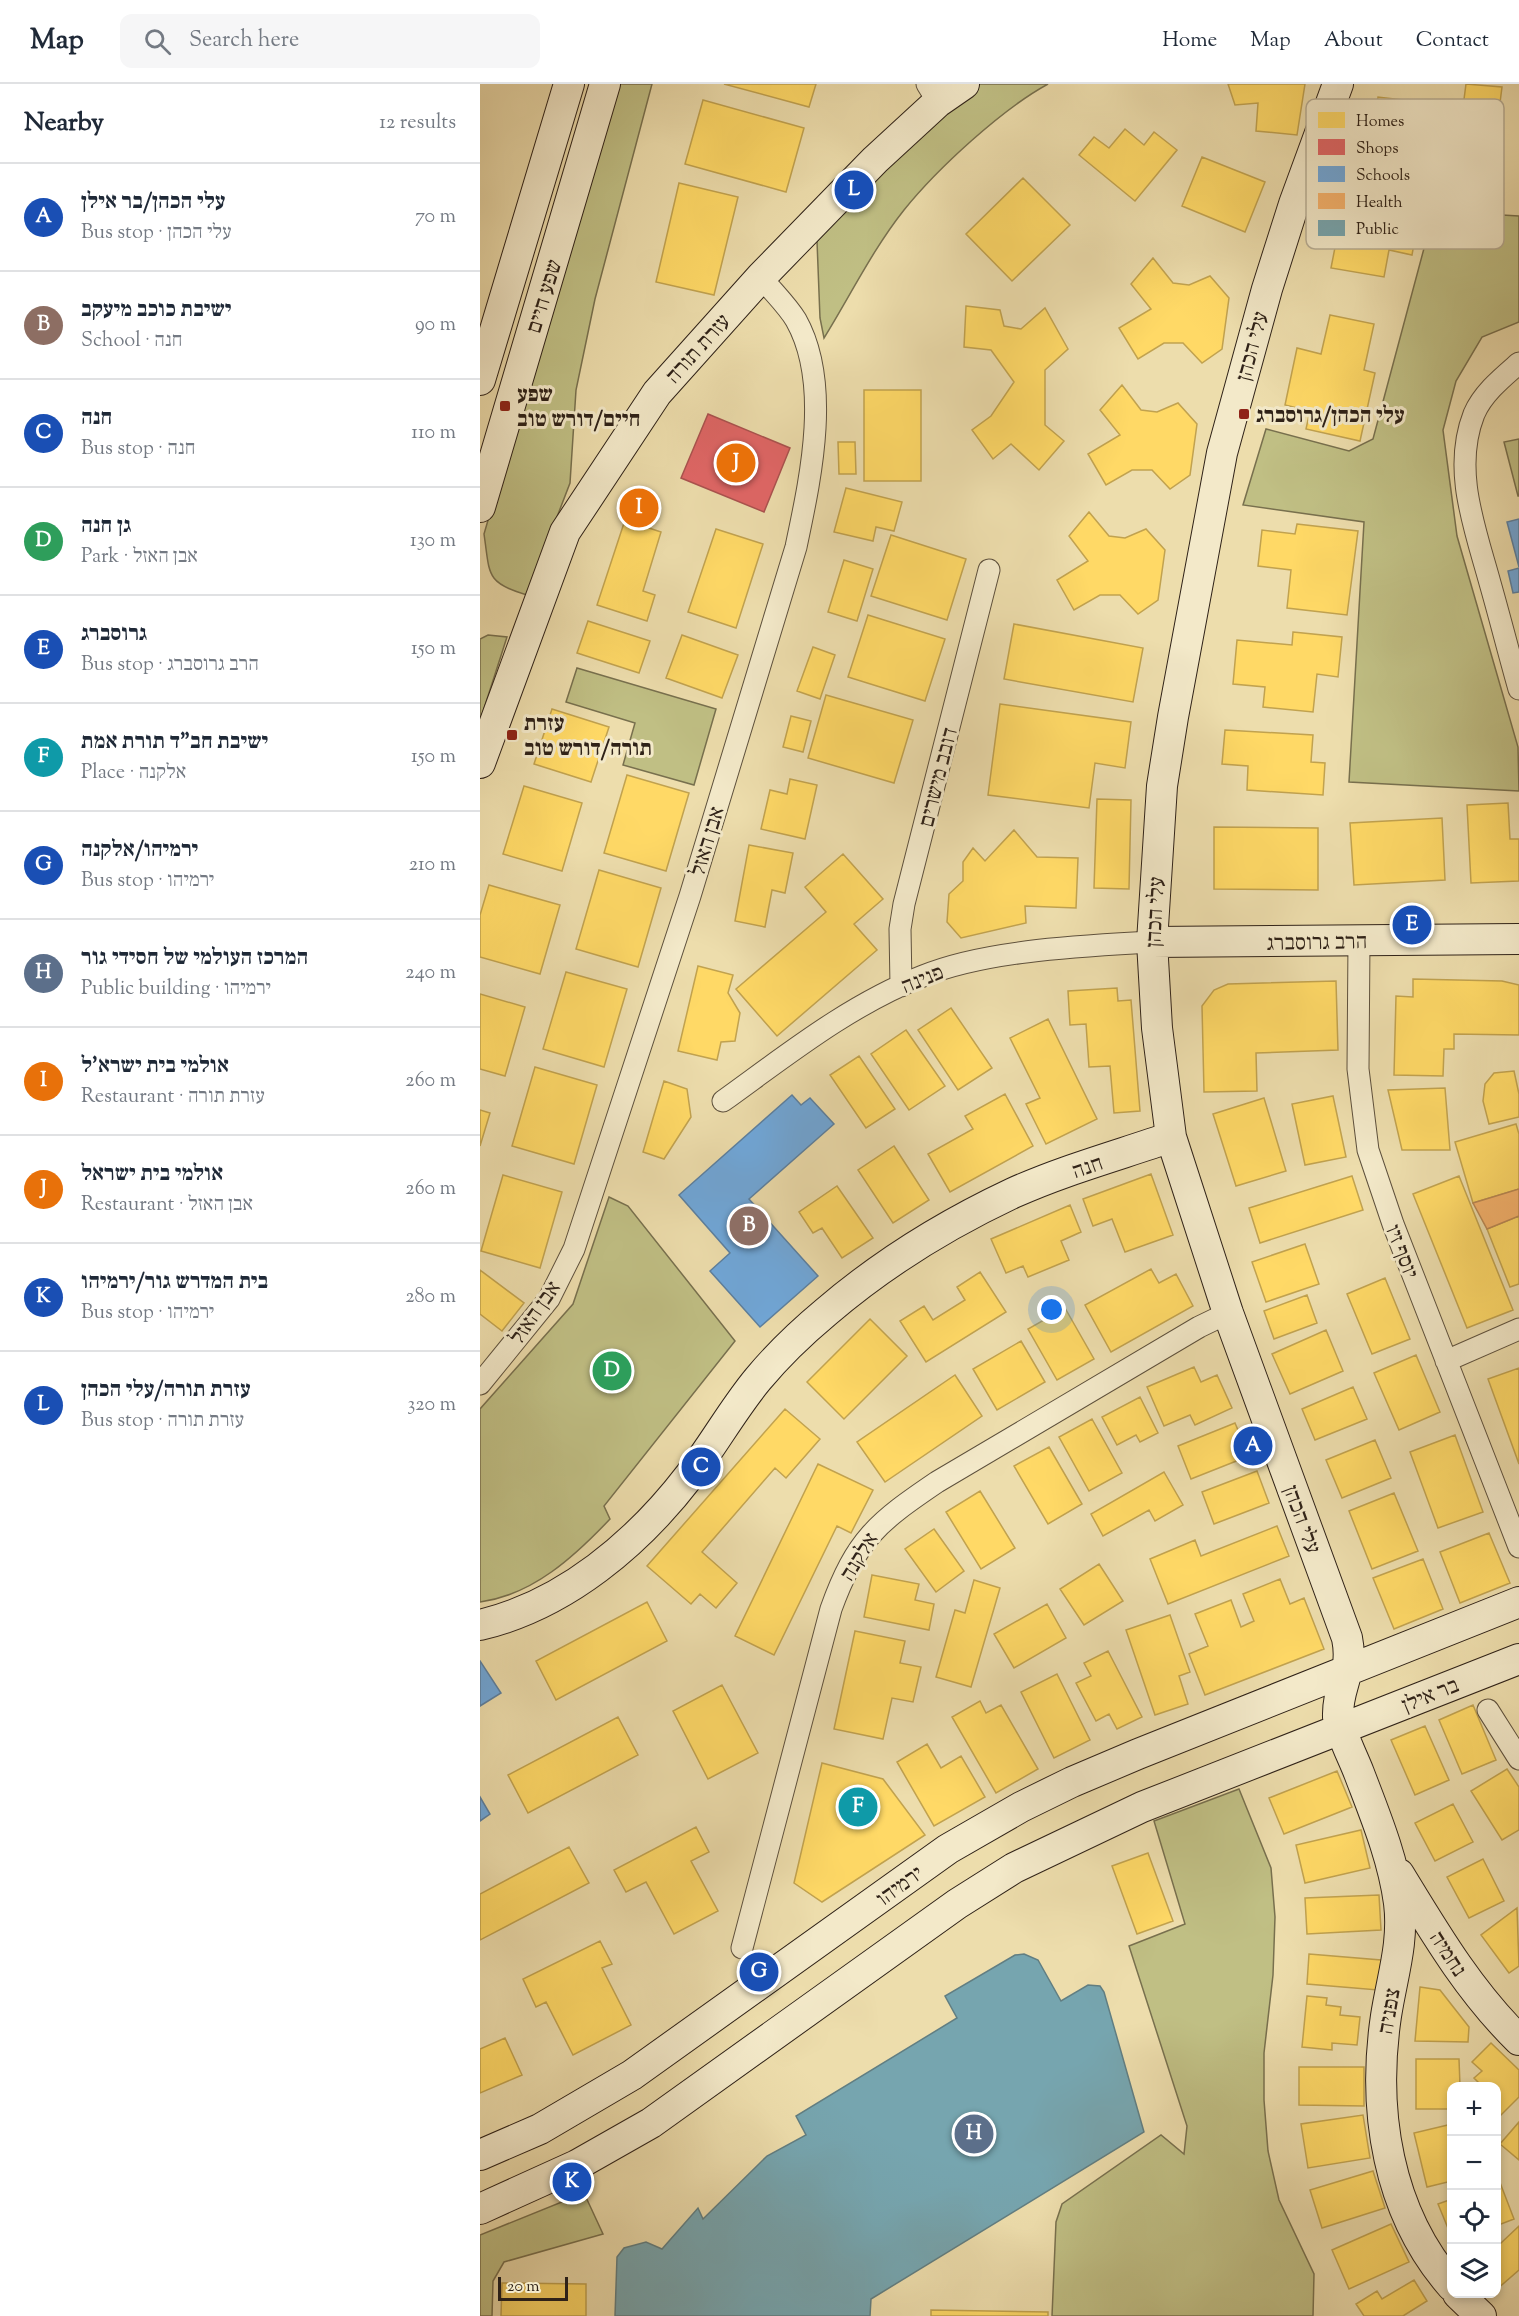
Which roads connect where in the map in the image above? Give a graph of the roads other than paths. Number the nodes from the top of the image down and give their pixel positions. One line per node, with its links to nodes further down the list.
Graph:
1 (569, 84): 10 (street, שפע חיים)
2 (606, 84): 11 (street, שפע חיים)
3 (964, 84): 5 (street, עזרת תורה)
4 (1338, 84): 6 (street, עלי הכהן)
5 (932, 93): 8 (street, עזרת תורה)
6 (1332, 99)
7 (1306, 171): 17 (street, עלי הכהן)
8 (760, 278): 14 (street, עזרת תורה); 24 (street, אבן האזל)
9 (1519, 363): 13 (street)
10 (480, 380)
11 (480, 507)
12 (989, 570): 18 (street, דובב מישרים)
13 (1519, 689)
14 (480, 763)
15 (1519, 939): 16 (street, הרב גרוסברג)
16 (1359, 941): 17 (street, הרב גרוסברג); 23 (street, יוסף זיו)
17 (1152, 942): 18 (street, פנינה); 20 (street, עלי הכהן)
18 (901, 986): 19 (street, פנינה)
19 (723, 1101)
20 (1171, 1137): 21 (street, עלי הכהן); 27 (street, חנה)
21 (1228, 1313): 29 (street, עלי הכהן); 35 (street, אלקנה)
22 (1519, 1329): 23 (street)
23 (1446, 1361): 25 (street, יוסף זיו)
24 (480, 1384)
25 (1519, 1547)
26 (1519, 1602): 29 (street)
27 (481, 1625)
28 (1519, 1659): 31 (street, בר אילן)
29 (1349, 1671): 31 (street, עלי הכהן); 38 (street, ירמיהו)
30 (1488, 1710): 32 (street)
31 (1342, 1730): 33 (street, צפניה); 39 (street)
32 (1519, 1759)
33 (1390, 1858): 34 (street, נחמיה); 36 (street, צפניה)
34 (1440, 1941): 36 (street); 37 (street, נחמיה)
35 (742, 1948)
36 (1401, 1948): 40 (street, צפניה)
37 (1519, 2040)
38 (480, 2155)
39 (480, 2209)
40 (1447, 2281)
41 (1462, 2298): 42 (street)
42 (1481, 2316)

